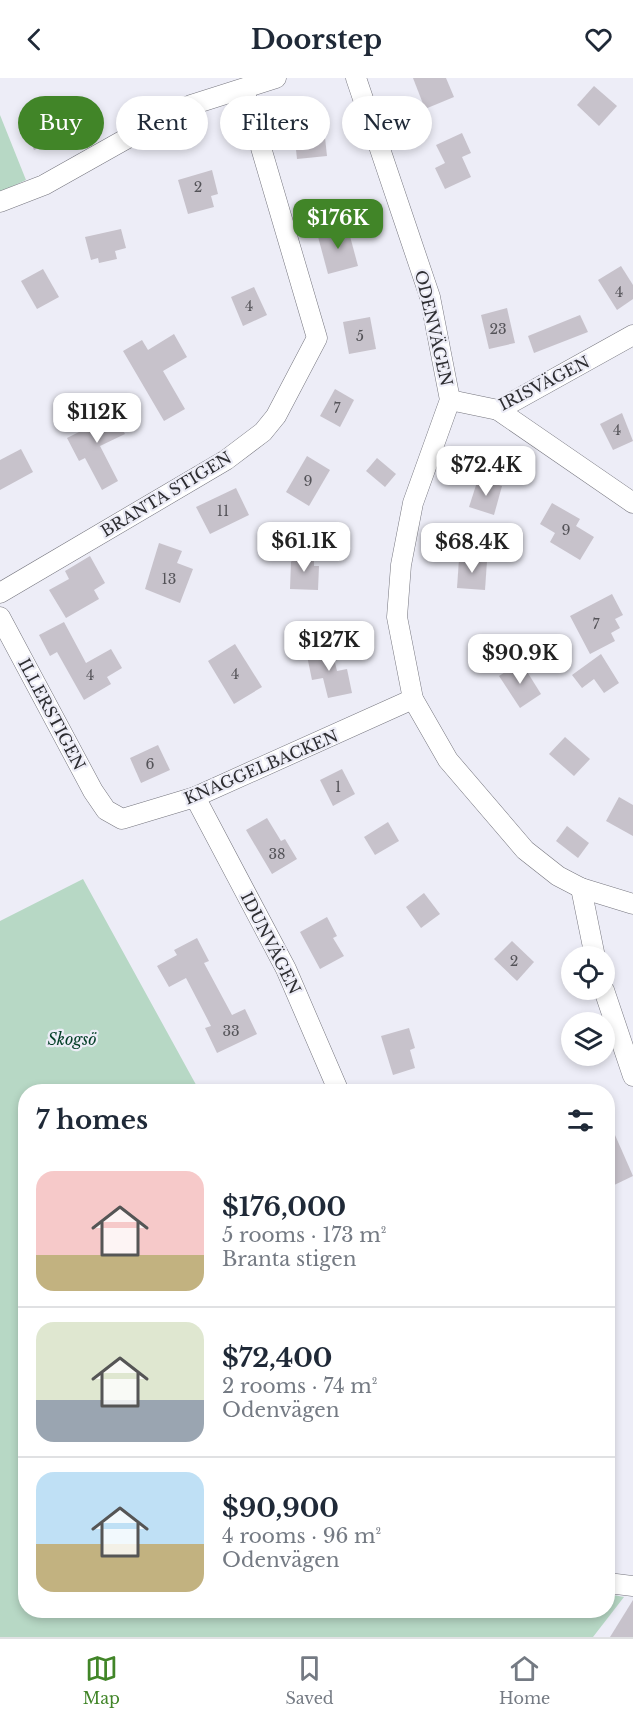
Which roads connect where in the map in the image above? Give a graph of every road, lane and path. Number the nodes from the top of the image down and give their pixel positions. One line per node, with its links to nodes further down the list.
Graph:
1 (276, 78): 3 (street)
2 (356, 78): 6 (street, ODENVÄGEN)
3 (244, 90): 4 (street); 9 (street, BRANTA STIGEN)
4 (0, 202)
5 (633, 335): 7 (street, IRISVÄGEN)
6 (450, 399): 7 (street, IRISVÄGEN); 11 (street, ODENVÄGEN)
7 (498, 410): 8 (street)
8 (633, 503)
9 (0, 593)
10 (0, 617): 13 (street, ILLERSTIGEN)
11 (413, 699): 12 (street, KNAGGELBACKEN); 14 (street, ODENVÄGEN)
12 (195, 797): 13 (street, KNAGGELBACKEN); 19 (street, IDUNVÄGEN)
13 (106, 810)
14 (581, 888): 15 (street, ODENVÄGEN); 16 (street)
15 (633, 903)
16 (593, 946)
17 (607, 1000): 18 (street)
18 (633, 1076)
19 (336, 1084)
20 (615, 1584): 21 (street)
21 (633, 1586)

